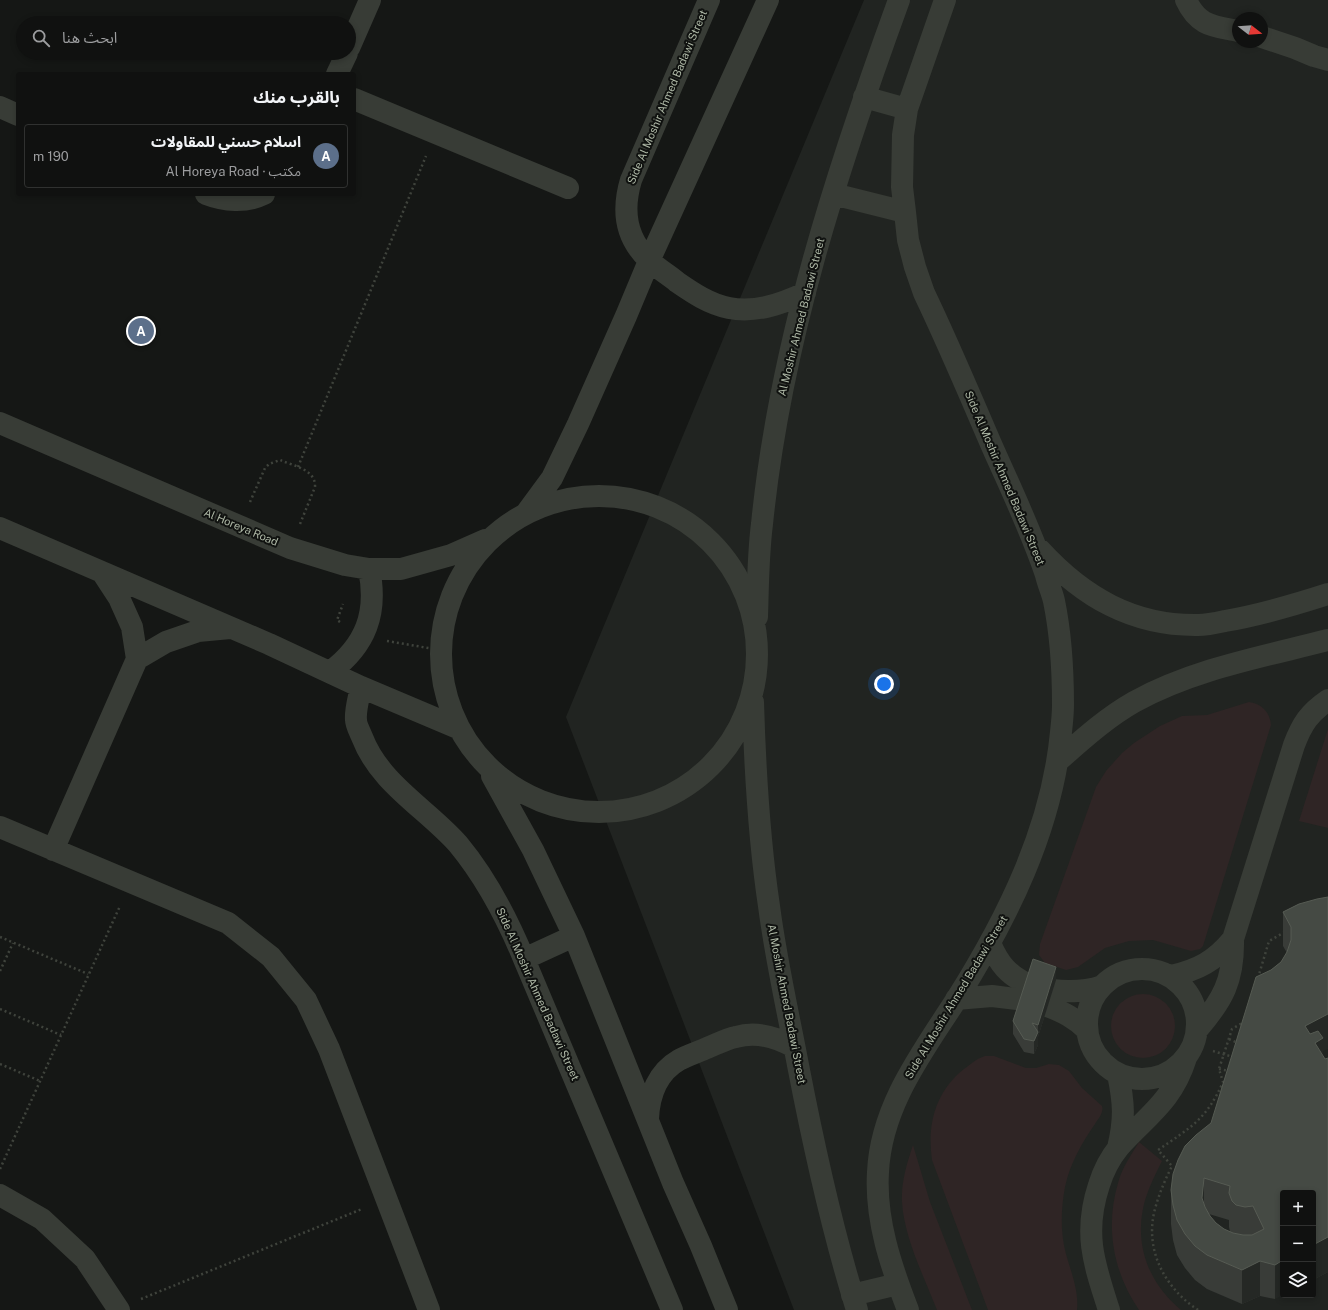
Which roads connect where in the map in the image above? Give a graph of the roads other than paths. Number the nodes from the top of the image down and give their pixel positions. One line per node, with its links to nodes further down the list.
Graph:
1 (370, 0): 8 (street)
2 (709, 0): 23 (street, Side Al Moshir Ahmed Badawi Street)
3 (768, 0): 23 (street)
4 (899, 0): 13 (street, Al Moshir Ahmed Badawi Street)
5 (945, 0): 16 (street, Side Al Moshir Ahmed Badawi Street)
6 (1186, 0): 7 (street)
7 (1232, 30)
8 (356, 32)
9 (1268, 39): 11 (street)
10 (344, 60): 12 (street)
11 (1328, 60)
12 (338, 72)
13 (864, 96): 16 (street); 19 (street, Al Moshir Ahmed Badawi Street)
14 (356, 100): 18 (street)
15 (0, 107): 17 (street)
16 (907, 109): 22 (street, Side Al Moshir Ahmed Badawi Street)
17 (16, 114)
18 (568, 188)
19 (833, 194): 22 (street); 24 (street, Al Moshir Ahmed Badawi Street)
20 (213, 196): 21 (street)
21 (260, 196)
22 (905, 212): 29 (street, Side Al Moshir Ahmed Badawi Street)
23 (649, 261): 24 (street, Side Al Moshir Ahmed Badawi Street); 26 (street)
24 (805, 293): 35 (street, Al Moshir Ahmed Badawi Street)
25 (0, 423): 30 (street, Al Horeya Road)
26 (527, 512): 28 (street); 35 (street)
27 (0, 528): 31 (street)
28 (491, 537): 30 (street, Al Horeya Road); 41 (street)
29 (1036, 546): 32 (street); 42 (street, Side Al Moshir Ahmed Badawi Street)
30 (369, 569): 37 (street)
31 (102, 572): 33 (street); 36 (street)
32 (1328, 594)
33 (230, 628): 36 (street); 37 (street)
34 (1328, 640): 42 (street)
35 (757, 644): 39 (street)
36 (137, 659): 45 (street)
37 (330, 672): 38 (street)
38 (361, 687): 41 (street); 49 (street, Side Al Moshir Ahmed Badawi Street)
39 (753, 692): 43 (street); 55 (street, Al Moshir Ahmed Badawi Street)
40 (1328, 700): 47 (street)
41 (458, 728): 43 (street)
42 (1059, 760): 48 (street, Side Al Moshir Ahmed Badawi Street)
43 (486, 767): 46 (street)
44 (0, 828): 45 (street)
45 (53, 850): 64 (street)
46 (574, 936): 49 (street); 58 (street)
47 (1233, 939): 50 (street); 54 (street)
48 (990, 943): 52 (street, Side Al Moshir Ahmed Badawi Street); 52 (street)
49 (524, 959): 65 (street, Side Al Moshir Ahmed Badawi Street)
50 (1171, 976): 51 (street); 54 (street)
51 (1102, 986): 53 (street); 53 (street)
52 (956, 999): 61 (street, Side Al Moshir Ahmed Badawi Street)
53 (1087, 1030): 57 (street)
54 (1197, 1030): 56 (street)
55 (794, 1046): 58 (street); 62 (street, Al Moshir Ahmed Badawi Street)
56 (1186, 1057): 57 (street); 59 (street)
57 (1118, 1074): 59 (street)
58 (648, 1119): 66 (street)
59 (1118, 1148): 68 (street)
60 (0, 1195): 63 (street)
61 (898, 1284): 62 (street); 67 (street, Side Al Moshir Ahmed Badawi Street)
62 (855, 1303)
63 (118, 1309)
64 (427, 1309)
65 (672, 1310)
66 (727, 1310)
67 (908, 1310)
68 (1109, 1310)

